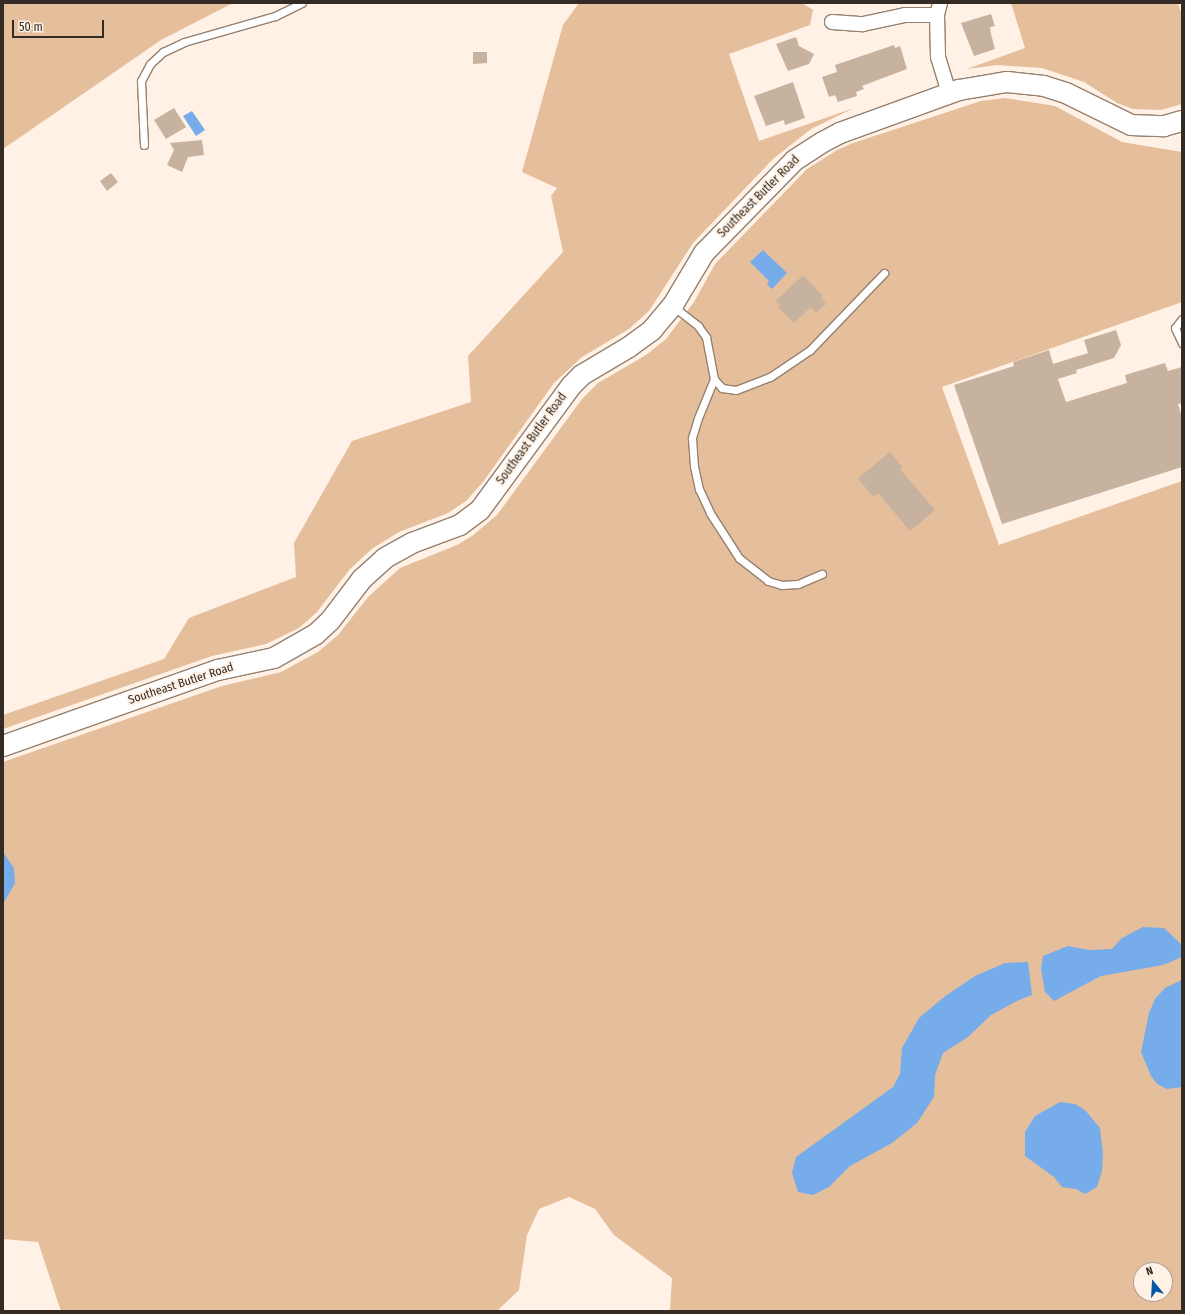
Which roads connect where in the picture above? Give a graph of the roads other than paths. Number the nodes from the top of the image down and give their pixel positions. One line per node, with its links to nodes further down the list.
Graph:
1 (302, 3): 6 (lane)
2 (938, 9): 3 (street); 4 (street)
3 (832, 22)
4 (949, 94): 5 (main road, Southeast Butler Road); 8 (main road, Southeast Butler Road)
5 (1182, 121)
6 (144, 145)
7 (884, 273): 11 (lane)
8 (673, 305): 11 (lane); 13 (main road, Southeast Butler Road)
9 (1182, 319): 10 (lane)
10 (1182, 343)
11 (714, 379): 12 (lane)
12 (822, 574)
13 (3, 746)

